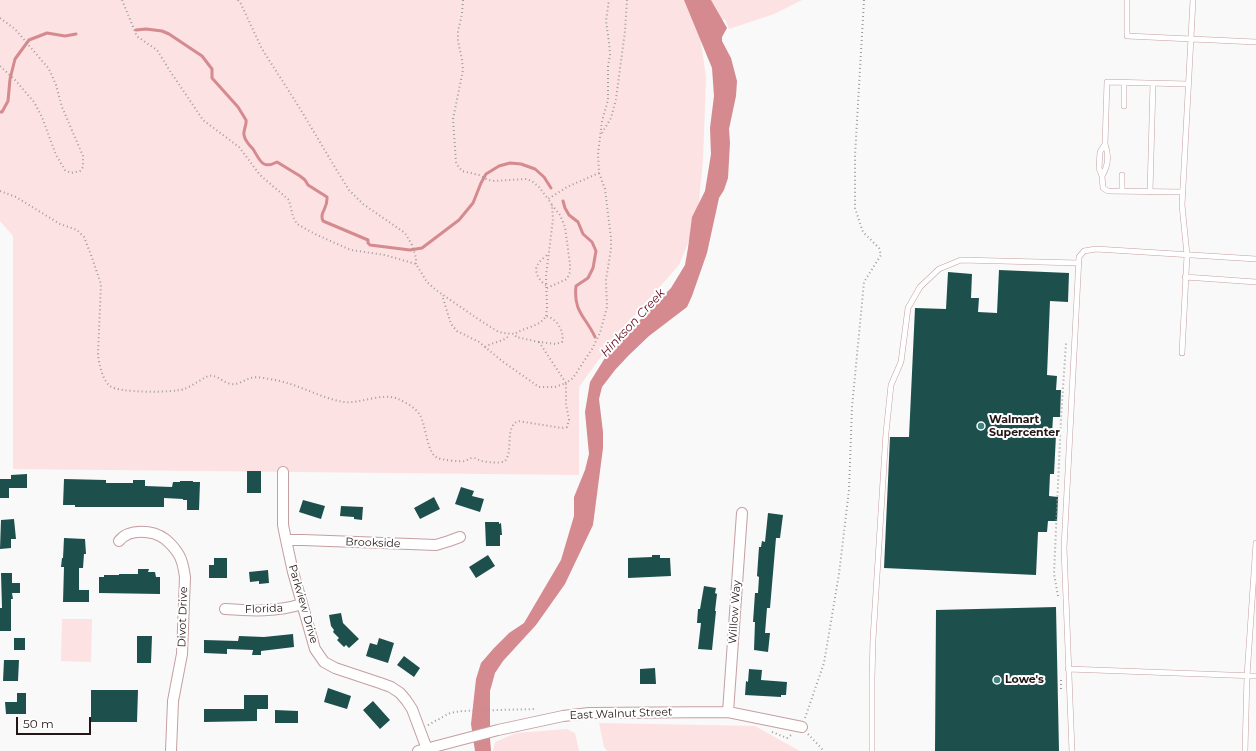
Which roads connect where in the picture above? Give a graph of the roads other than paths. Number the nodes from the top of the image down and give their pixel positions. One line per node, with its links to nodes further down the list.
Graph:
1 (1128, 0): 3 (lane)
2 (1193, 0): 3 (lane)
3 (1192, 40): 4 (lane); 7 (lane)
4 (1256, 42)
5 (1124, 82): 6 (lane); 8 (lane); 10 (lane)
6 (1153, 83): 7 (lane); 11 (lane)
7 (1188, 84): 12 (lane)
8 (1124, 106)
9 (1122, 175): 10 (lane)
10 (1122, 191): 11 (lane)
11 (1150, 192): 12 (lane)
12 (1183, 192): 13 (lane)
13 (1186, 255): 14 (lane); 15 (lane); 16 (lane)
14 (1256, 259)
15 (1079, 263): 29 (lane); 36 (lane)
16 (1185, 277): 17 (lane); 18 (lane)
17 (1256, 282)
18 (1182, 353)
19 (283, 472): 22 (street, Parkview Drive)
20 (742, 513): 32 (street, Willow Way)
21 (460, 537): 22 (street, Brookside)
22 (286, 540): 26 (street, Parkview Drive)
23 (119, 541): 35 (street, Divot Drive)
24 (1256, 543): 25 (lane)
25 (1255, 580): 28 (lane)
26 (302, 604): 27 (street, Florida); 34 (street, Parkview Drive)
27 (225, 609)
28 (1253, 631): 30 (lane)
29 (1068, 669): 30 (lane); 37 (lane)
30 (1247, 676): 31 (lane); 38 (lane)
31 (1256, 676)
32 (728, 712): 33 (street, East Walnut Street); 34 (street, East Walnut Street)
33 (802, 727)
34 (422, 750)
35 (171, 751)
36 (872, 751)
37 (1072, 751)
38 (1246, 751)

